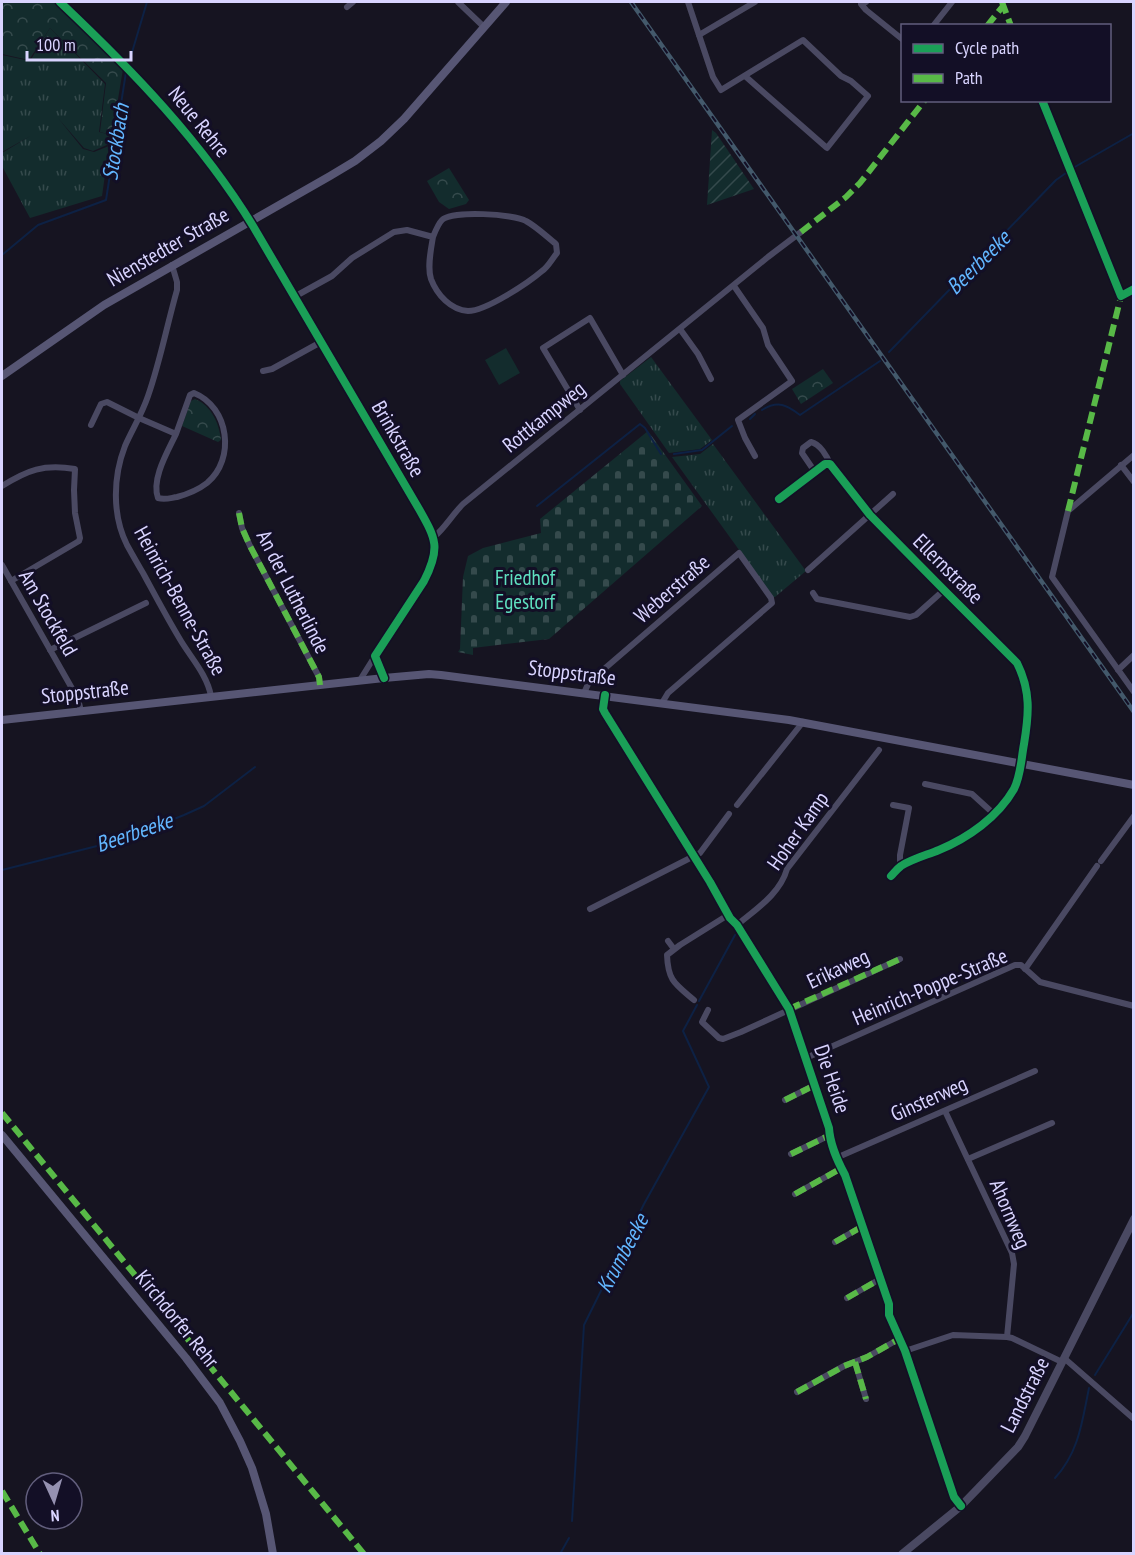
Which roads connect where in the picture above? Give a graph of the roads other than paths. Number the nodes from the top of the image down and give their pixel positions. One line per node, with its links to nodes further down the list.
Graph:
1 (60, 2): 15 (street, Neue Rehre)
2 (353, 2): 9 (street)
3 (459, 2): 11 (street)
4 (506, 2): 11 (main road, Nienstedter Straße)
5 (688, 2): 12 (street)
6 (755, 2): 12 (street)
7 (866, 2): 13 (street)
8 (952, 2): 10 (street)
9 (347, 7)
10 (935, 24)
11 (483, 27): 15 (main road, Nienstedter Straße)
12 (699, 35): 14 (street)
13 (901, 37)
14 (745, 76): 14 (street)
15 (250, 221): 18 (main road, Nienstedter Straße); 20 (street, Brinkstraße)
16 (801, 232): 19 (street, Rottkampweg)
17 (433, 237): 17 (street); 20 (street)
18 (172, 265): 25 (main road, Nienstedter Straße); 28 (street, Heinrich-Benne-Straße)
19 (734, 286): 21 (street, Rottkampweg); 32 (street)
20 (294, 297): 22 (street, Brinkstraße)
21 (680, 329): 24 (street, Rottkampweg); 26 (street)
22 (321, 342): 23 (street); 42 (street, Brinkstraße)
23 (263, 371)
24 (623, 375): 27 (street, Rottkampweg); 27 (street)
25 (2, 376)
26 (711, 379)
27 (580, 410): 42 (street, Rottkampweg)
28 (139, 418): 29 (street); 30 (street); 59 (street, Heinrich-Benne-Straße)
29 (91, 425)
30 (176, 434): 30 (street)
31 (1134, 454): 34 (street)
32 (755, 456)
33 (830, 464): 35 (street); 35 (street, Ellernstraße); 41 (street, Ellernstraße)
34 (1121, 465): 36 (street); 52 (street)
35 (815, 472): 39 (street)
36 (1134, 482)
37 (2, 486): 45 (street)
38 (893, 495): 41 (street)
39 (779, 499)
40 (239, 513): 55 (street, An der Lutherlinde)
41 (870, 515): 44 (street); 46 (street, Ellernstraße)
42 (434, 537): 51 (street)
43 (2, 568): 45 (street, Am Stockfeld)
44 (808, 570)
45 (10, 581): 49 (street, Am Stockfeld)
46 (944, 590): 47 (street); 65 (street, Ellernstraße)
47 (813, 593)
48 (146, 603): 49 (street)
49 (50, 650): 61 (street, Am Stockfeld)
50 (1134, 655): 52 (street)
51 (375, 656): 53 (street); 54 (street)
52 (1118, 670): 56 (street)
53 (384, 678): 54 (main road, Stoppstraße); 57 (main road, Stoppstraße)
54 (360, 680): 55 (main road, Stoppstraße)
55 (320, 685): 59 (main road, Stoppstraße)
56 (1134, 692)
57 (584, 693): 58 (main road, Stoppstraße); 60 (street, Weberstraße)
58 (605, 695): 60 (main road, Stoppstraße); 73 (street, Die Heide)
59 (211, 696): 61 (main road, Stoppstraße)
60 (662, 703): 63 (main road, Stoppstraße)
61 (81, 711): 62 (main road, Stoppstraße)
62 (2, 720)
63 (803, 722): 65 (main road, Stoppstraße); 68 (street)
64 (879, 750): 78 (street, Hoher Kamp)
65 (1022, 765): 67 (main road, Stoppstraße); 71 (street, Ellernstraße)
66 (925, 784): 71 (street)
67 (1134, 785)
68 (737, 805)
69 (893, 805): 74 (street)
70 (729, 814): 73 (street)
71 (994, 814): 74 (street, Ellernstraße)
72 (1134, 816): 82 (street)
73 (694, 857): 76 (street); 77 (street, Die Heide)
74 (900, 867): 75 (street)
75 (891, 876)
76 (591, 909)
77 (728, 915): 78 (street, Die Heide); 80 (street)
78 (737, 925): 85 (street, Die Heide)
79 (668, 941): 80 (street)
80 (674, 949): 83 (street)
81 (900, 959): 85 (street, Erikaweg)
82 (1025, 969): 84 (street, Heinrich-Poppe-Straße); 87 (street, Heinrich-Poppe-Straße)
83 (694, 1000)
84 (1134, 1006)
85 (789, 1009): 86 (street, Erikaweg); 87 (street, Die Heide)
86 (708, 1010)
87 (806, 1058): 89 (street, Die Heide)
88 (1035, 1071): 91 (street, Ginsterweg)
89 (815, 1085): 90 (street, Die Heide); 94 (street, Die Heide)
90 (785, 1100)
91 (945, 1111): 96 (street, Ginsterweg); 97 (street, Ahornweg)
92 (1052, 1123): 97 (street)
93 (2, 1135): 114 (main road, Kirchdorfer Rehr)
94 (830, 1135): 95 (street, Die Heide); 96 (street, Die Heide)
95 (791, 1154)
96 (836, 1158): 98 (street, Die Heide)
97 (968, 1159): 105 (street, Ahornweg)
98 (840, 1169): 99 (street); 101 (street, Die Heide)
99 (795, 1194)
100 (1133, 1222): 108 (street, Landstraße)
101 (863, 1227): 102 (street); 103 (street, Die Heide)
102 (835, 1242)
103 (880, 1279): 104 (street); 106 (street, Die Heide)
104 (847, 1298)
105 (1006, 1337): 107 (street); 108 (street)
106 (899, 1339): 107 (street, Die Heide); 109 (street)
107 (905, 1351): 113 (street, Die Heide)
108 (1063, 1360): 112 (street); 113 (street, Landstraße)
109 (855, 1362): 110 (street); 111 (street)
110 (798, 1392)
111 (866, 1399)
112 (1134, 1419)
113 (961, 1506): 115 (street, Landstraße)
114 (273, 1554)
115 (902, 1554)

